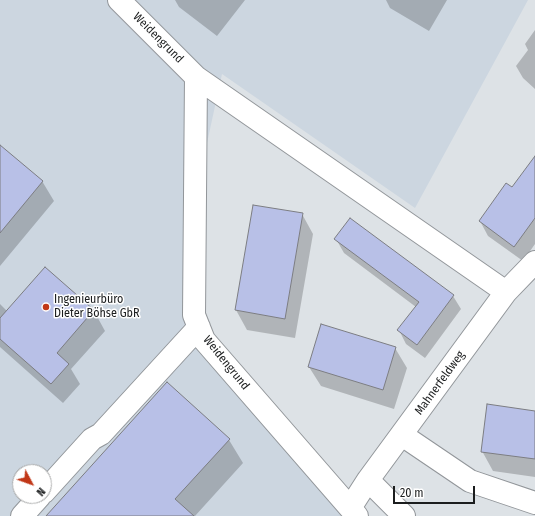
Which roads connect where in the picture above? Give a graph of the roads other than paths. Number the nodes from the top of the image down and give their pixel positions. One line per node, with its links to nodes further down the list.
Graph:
1 (119, 0): 2 (street, Weidengrund)
2 (196, 77): 4 (street, Weidengrund); 5 (street, Weidengrund)
3 (535, 262): 4 (street, Mahnerfeldweg)
4 (506, 292): 6 (street, Mahnerfeldweg)
5 (199, 326): 8 (street); 11 (street, Weidengrund)
6 (402, 435): 7 (street, Mahnerfeldweg); 9 (street)
7 (368, 480): 11 (street, Mahnerfeldweg); 13 (street)
8 (52, 483)
9 (535, 503)
10 (33, 504): 12 (street)
11 (353, 512)
12 (22, 516)
13 (404, 516)

